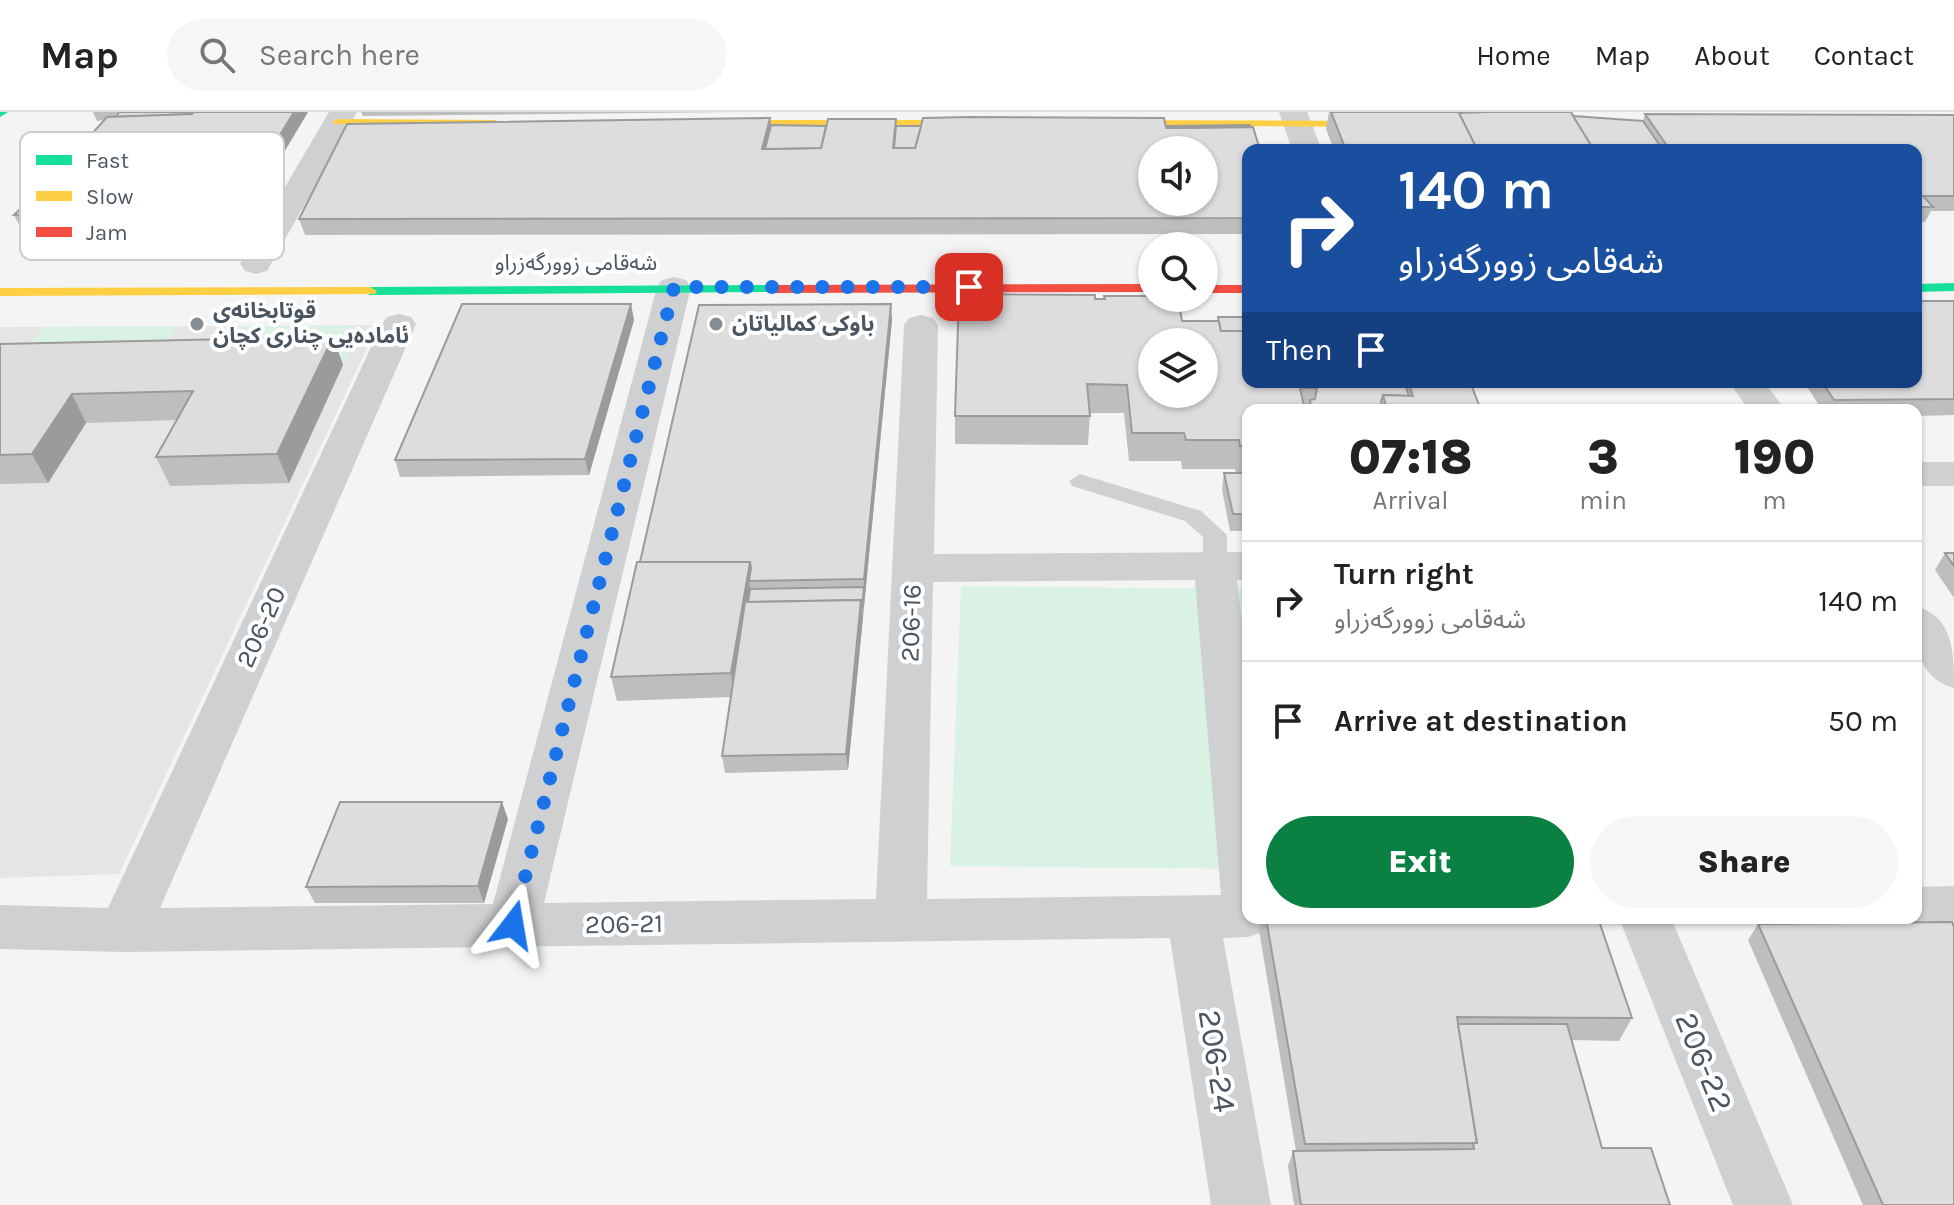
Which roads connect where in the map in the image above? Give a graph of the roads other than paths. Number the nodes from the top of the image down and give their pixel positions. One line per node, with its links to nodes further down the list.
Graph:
1 (340, 117): 2 (main road); 8 (street)
2 (514, 123)
3 (690, 123): 4 (main road)
4 (993, 123)
5 (1089, 123): 7 (main road)
6 (1407, 123): 7 (main road)
7 (1299, 129)
8 (284, 216)
9 (259, 260): 10 (street)
10 (257, 264)
11 (992, 266): 13 (main road)
12 (674, 287): 13 (main road, شەقامی زوورگەزراو); 19 (main road, شەقامی زوورگەزراو); 36 (street)
13 (993, 287): 15 (main road, شەقامی زوورگەزراو)
14 (1954, 287): 16 (main road)
15 (1138, 288)
16 (1922, 288)
17 (1218, 289): 18 (main road)
18 (1242, 289)
19 (0, 292)
20 (399, 324): 38 (street, 206-20)
21 (921, 325): 26 (street, 206-16)
22 (1922, 474): 23 (street)
23 (1954, 474)
24 (1080, 481): 25 (lane)
25 (1232, 566): 26 (street); 29 (street)
26 (913, 568): 34 (street, 206-16)
27 (1922, 629): 28 (street)
28 (1954, 672)
29 (1242, 780)
30 (1954, 907): 31 (street)
31 (1922, 908)
32 (1242, 916): 33 (street, 206-21)
33 (1193, 917): 34 (street, 206-21); 39 (street, 206-24)
34 (901, 920): 36 (street, 206-21)
35 (1647, 924): 40 (street, 206-22)
36 (513, 925): 38 (street, 206-21)
37 (0, 927): 38 (street, 206-21)
38 (124, 930)
39 (1241, 1205)
40 (1763, 1205)

